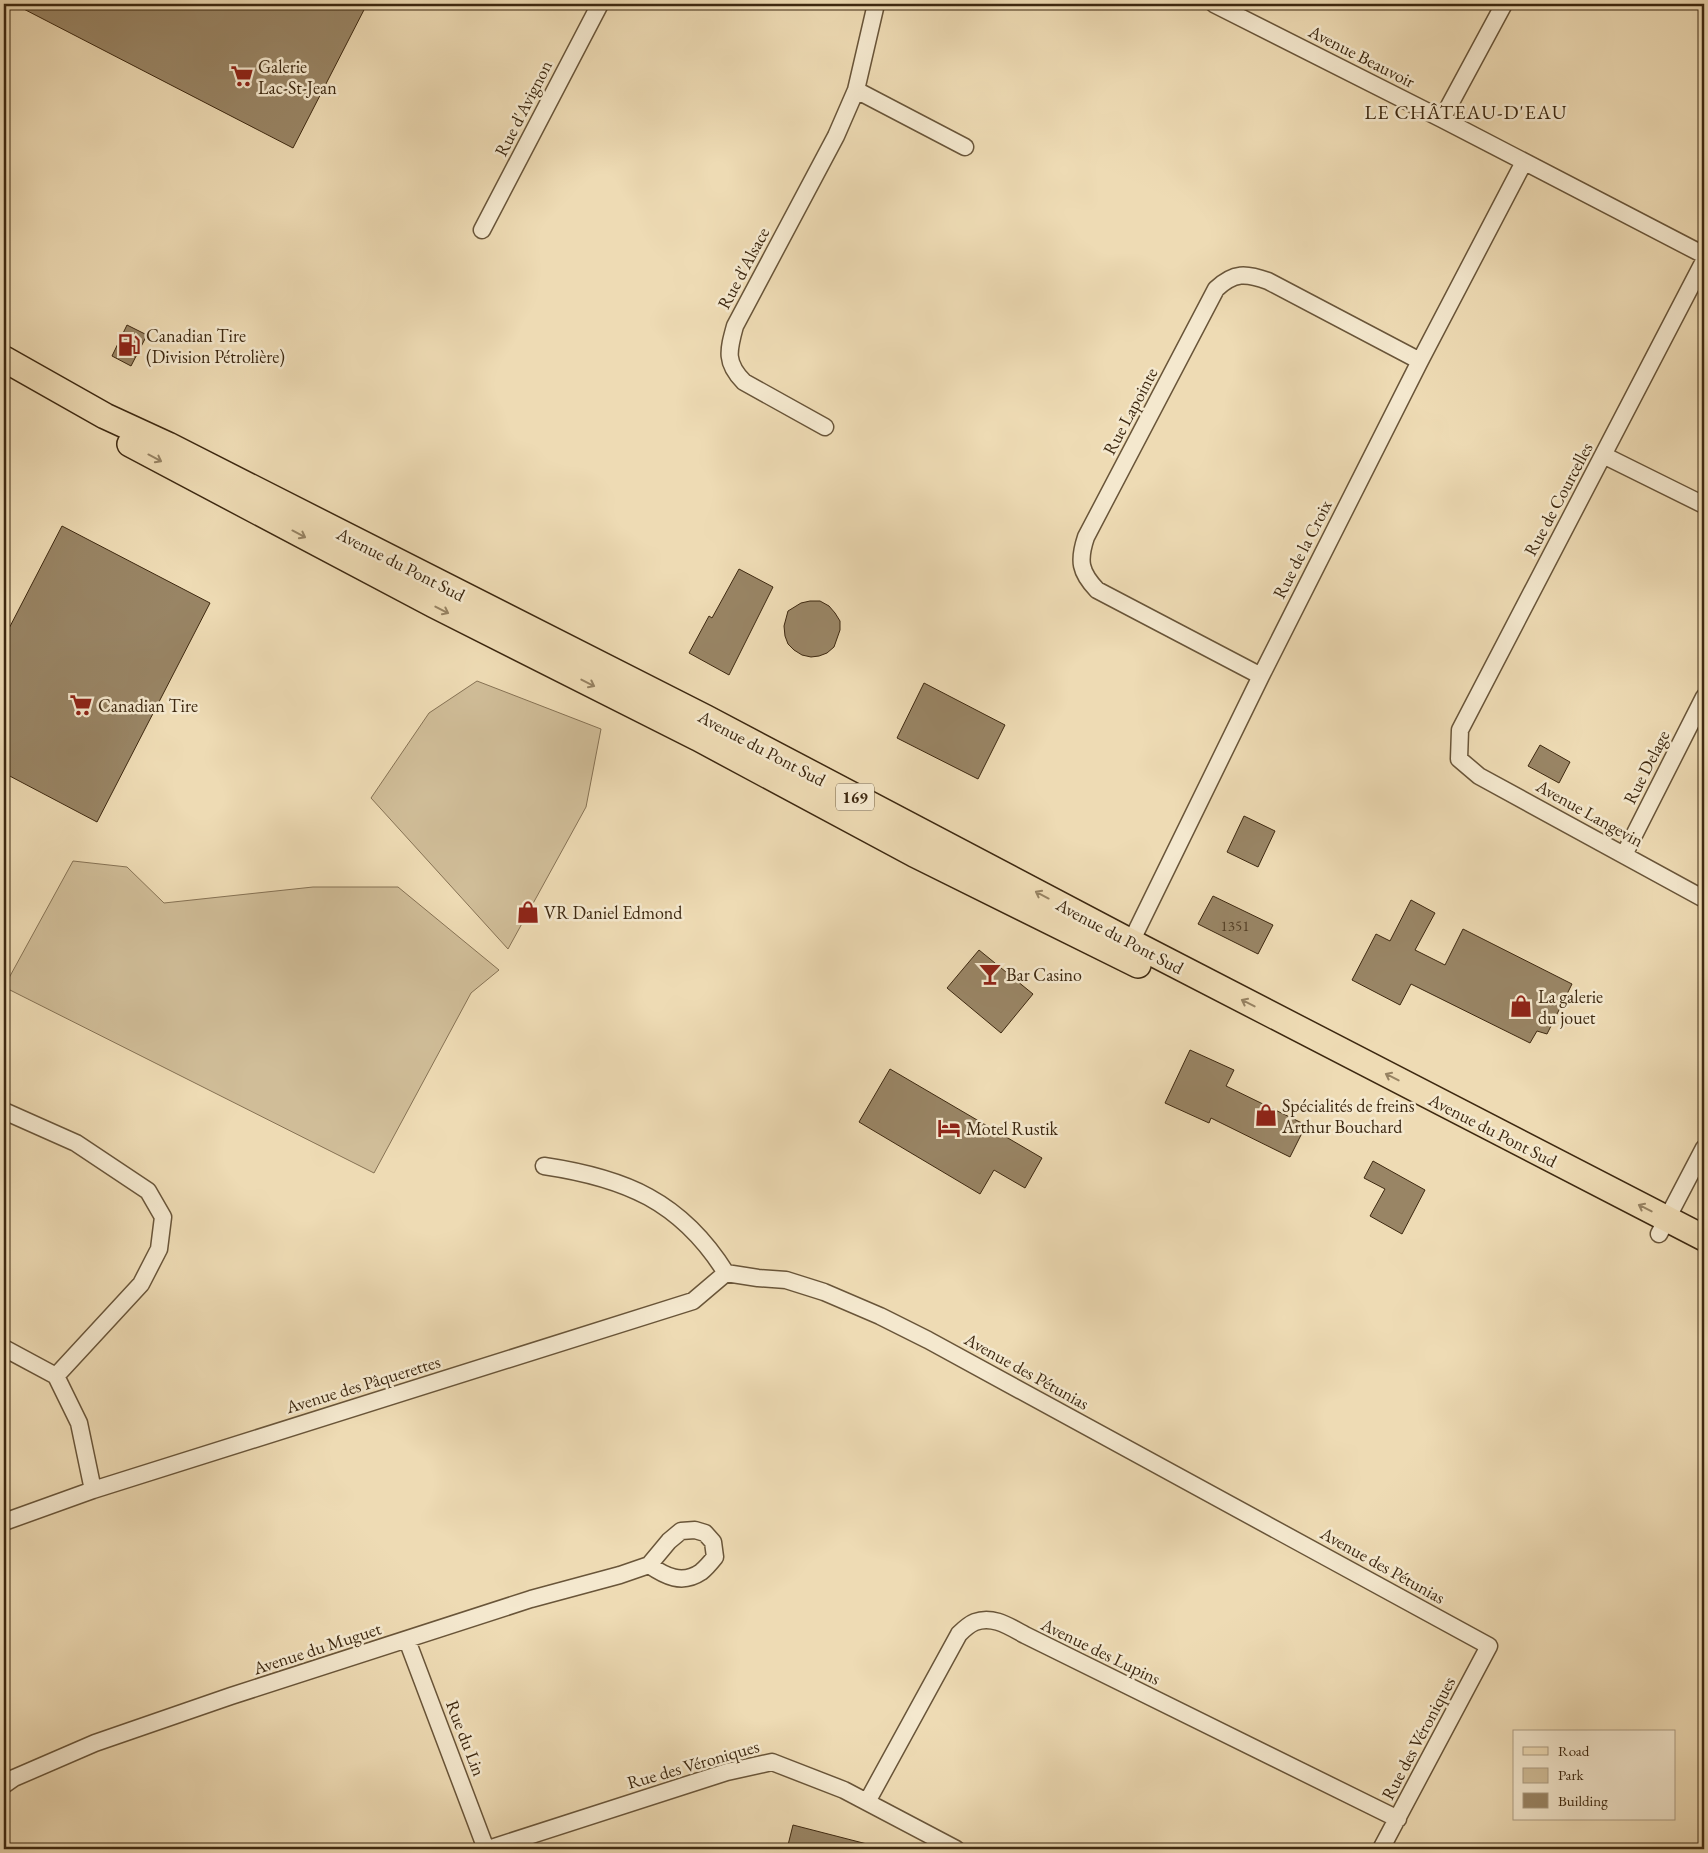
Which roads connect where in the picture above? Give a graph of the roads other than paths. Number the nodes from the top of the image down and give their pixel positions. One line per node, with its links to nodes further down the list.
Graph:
1 (600, 4): 9 (street, Rue d'Avignon)
2 (876, 4): 5 (street, Rue d'Alsace)
3 (1214, 4): 6 (street, Avenue Beauvoir)
4 (1504, 4): 6 (street)
5 (856, 90): 7 (street); 15 (street, Rue d'Alsace)
6 (1442, 119): 8 (street, Avenue Beauvoir)
7 (965, 147)
8 (1524, 162): 10 (street, Avenue Beauvoir); 13 (street, Rue de la Croix)
9 (482, 230)
10 (1704, 255)
11 (1704, 261): 16 (street, Rue de Courcelles)
12 (4, 359): 23 (main road, Avenue du Pont Sud / 169, one-way to 12)
13 (1420, 361): 18 (street, Rue de la Croix); 18 (street, Rue Lapointe)
14 (4, 378): 23 (main road, Avenue du Pont Sud / 169, one-way to 23)
15 (825, 427)
16 (1603, 456): 17 (street); 20 (street, Rue de Courcelles)
17 (1704, 505)
18 (1261, 676): 23 (street, Rue de la Croix)
19 (1704, 697): 21 (street, Rue Delage)
20 (1460, 759): 21 (street, Avenue Langevin)
21 (1624, 855): 22 (street, Avenue Langevin)
22 (1704, 899)
23 (1127, 950): 27 (main road, Avenue du Pont Sud / 169)
24 (4, 1111): 32 (street)
25 (1704, 1148): 27 (street)
26 (544, 1166): 30 (street)
27 (1663, 1227): 28 (main road, Avenue du Pont Sud / 169); 29 (main road, Avenue du Pont Sud / 169)
28 (1704, 1238)
29 (1704, 1257)
30 (726, 1273): 33 (street, Avenue des Pâquerettes); 37 (street, Avenue des Pétunias)
31 (4, 1348): 32 (street)
32 (56, 1376): 33 (street)
33 (93, 1490): 34 (street, Avenue des Pâquerettes)
34 (4, 1522)
35 (649, 1565): 36 (street, Avenue du Muguet)
36 (407, 1640): 38 (street, Avenue du Muguet); 41 (street, Rue du Lin)
37 (1489, 1646): 40 (street, Rue des Véroniques)
38 (4, 1785)
39 (867, 1802): 40 (street, Avenue des Lupins); 41 (street, Rue des Véroniques); 42 (street, Rue des Véroniques)
40 (1398, 1819): 43 (street, Rue des Véroniques)
41 (487, 1849)
42 (956, 1849)
43 (1381, 1849)

